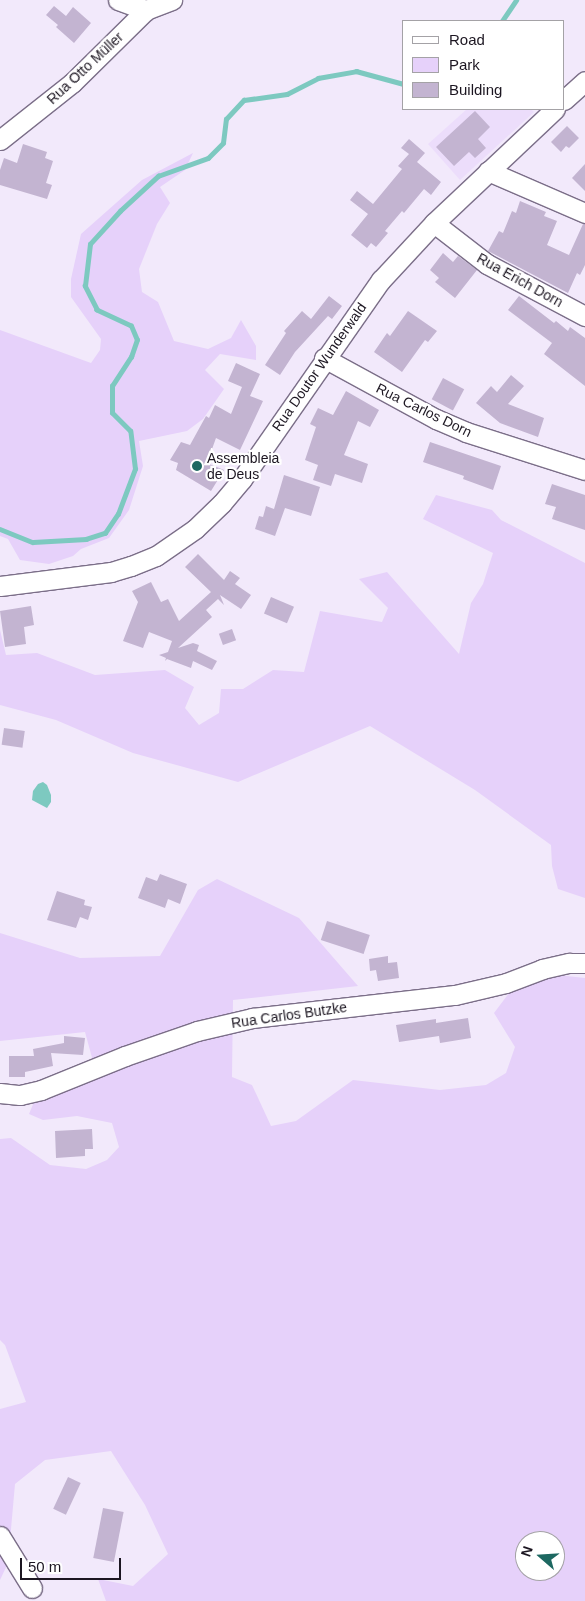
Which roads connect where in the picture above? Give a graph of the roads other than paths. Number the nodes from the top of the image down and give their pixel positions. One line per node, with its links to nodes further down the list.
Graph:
1 (118, 0): 3 (street)
2 (172, 0): 3 (street, Rua Otto Müller)
3 (146, 10): 7 (street, Rua Otto Müller)
4 (585, 81): 5 (street)
5 (565, 99)
6 (554, 110): 8 (street, Rua Doutor Wunderwald)
7 (0, 140)
8 (488, 171): 9 (street); 10 (street, Rua Doutor Wunderwald)
9 (585, 213)
10 (434, 223): 11 (street, Rua Erich Dorn); 12 (street, Rua Doutor Wunderwald)
11 (585, 316)
12 (324, 358): 13 (street, Rua Carlos Dorn); 14 (street, Rua Doutor Wunderwald)
13 (585, 470)
14 (0, 586)
15 (585, 963): 16 (street, Rua Carlos Butzke)
16 (0, 1093)
17 (0, 1536): 18 (street)
18 (32, 1588)

